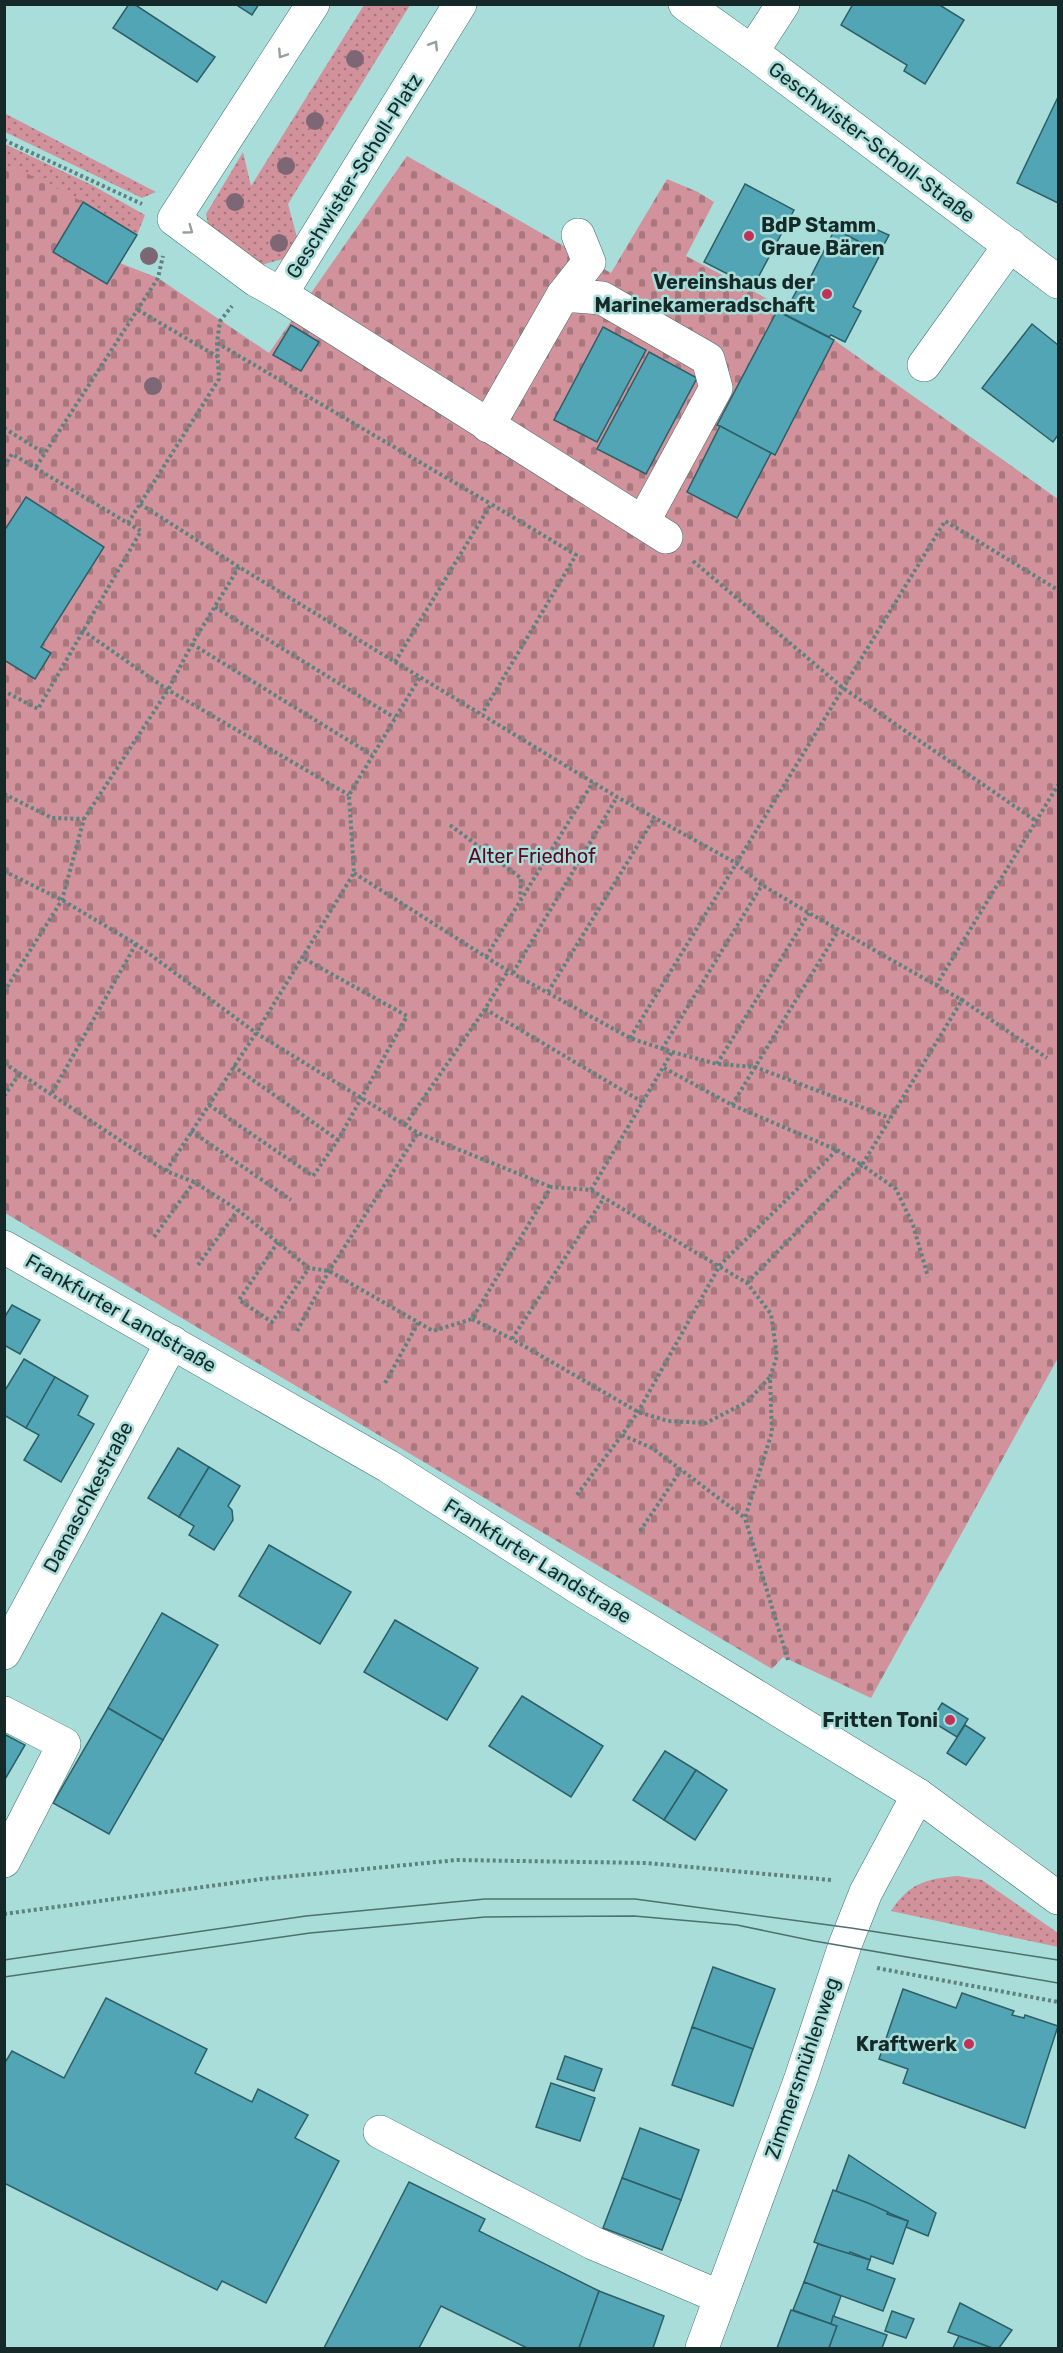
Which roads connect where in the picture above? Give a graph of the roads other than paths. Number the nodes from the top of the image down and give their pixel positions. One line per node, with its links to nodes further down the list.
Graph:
1 (313, 4): 9 (street, Geschwister-Scholl-Platz, one-way to 9)
2 (460, 4): 9 (street, Geschwister-Scholl-Platz, one-way to 2)
3 (685, 4): 5 (street, Geschwister-Scholl-Straße)
4 (783, 4): 5 (street)
5 (752, 52): 7 (street, Geschwister-Scholl-Straße)
6 (578, 235): 10 (street)
7 (1010, 245): 8 (street, Geschwister-Scholl-Straße); 11 (street)
8 (1059, 282)
9 (269, 287): 12 (street)
10 (563, 295): 12 (street); 12 (street)
11 (924, 365)
12 (488, 426)
13 (4, 1247): 14 (street, Frankfurter Landstraße)
14 (172, 1342): 15 (street, Damaschkestraße); 17 (street, Frankfurter Landstraße)
15 (4, 1653)
16 (4, 1713): 18 (street)
17 (918, 1795): 19 (street, Frankfurter Landstraße); 21 (street, Zimmersmühlenweg)
18 (4, 1861)
19 (1059, 1898)
20 (380, 2132): 21 (street)
21 (720, 2297): 22 (street, Zimmersmühlenweg)
22 (702, 2349)

